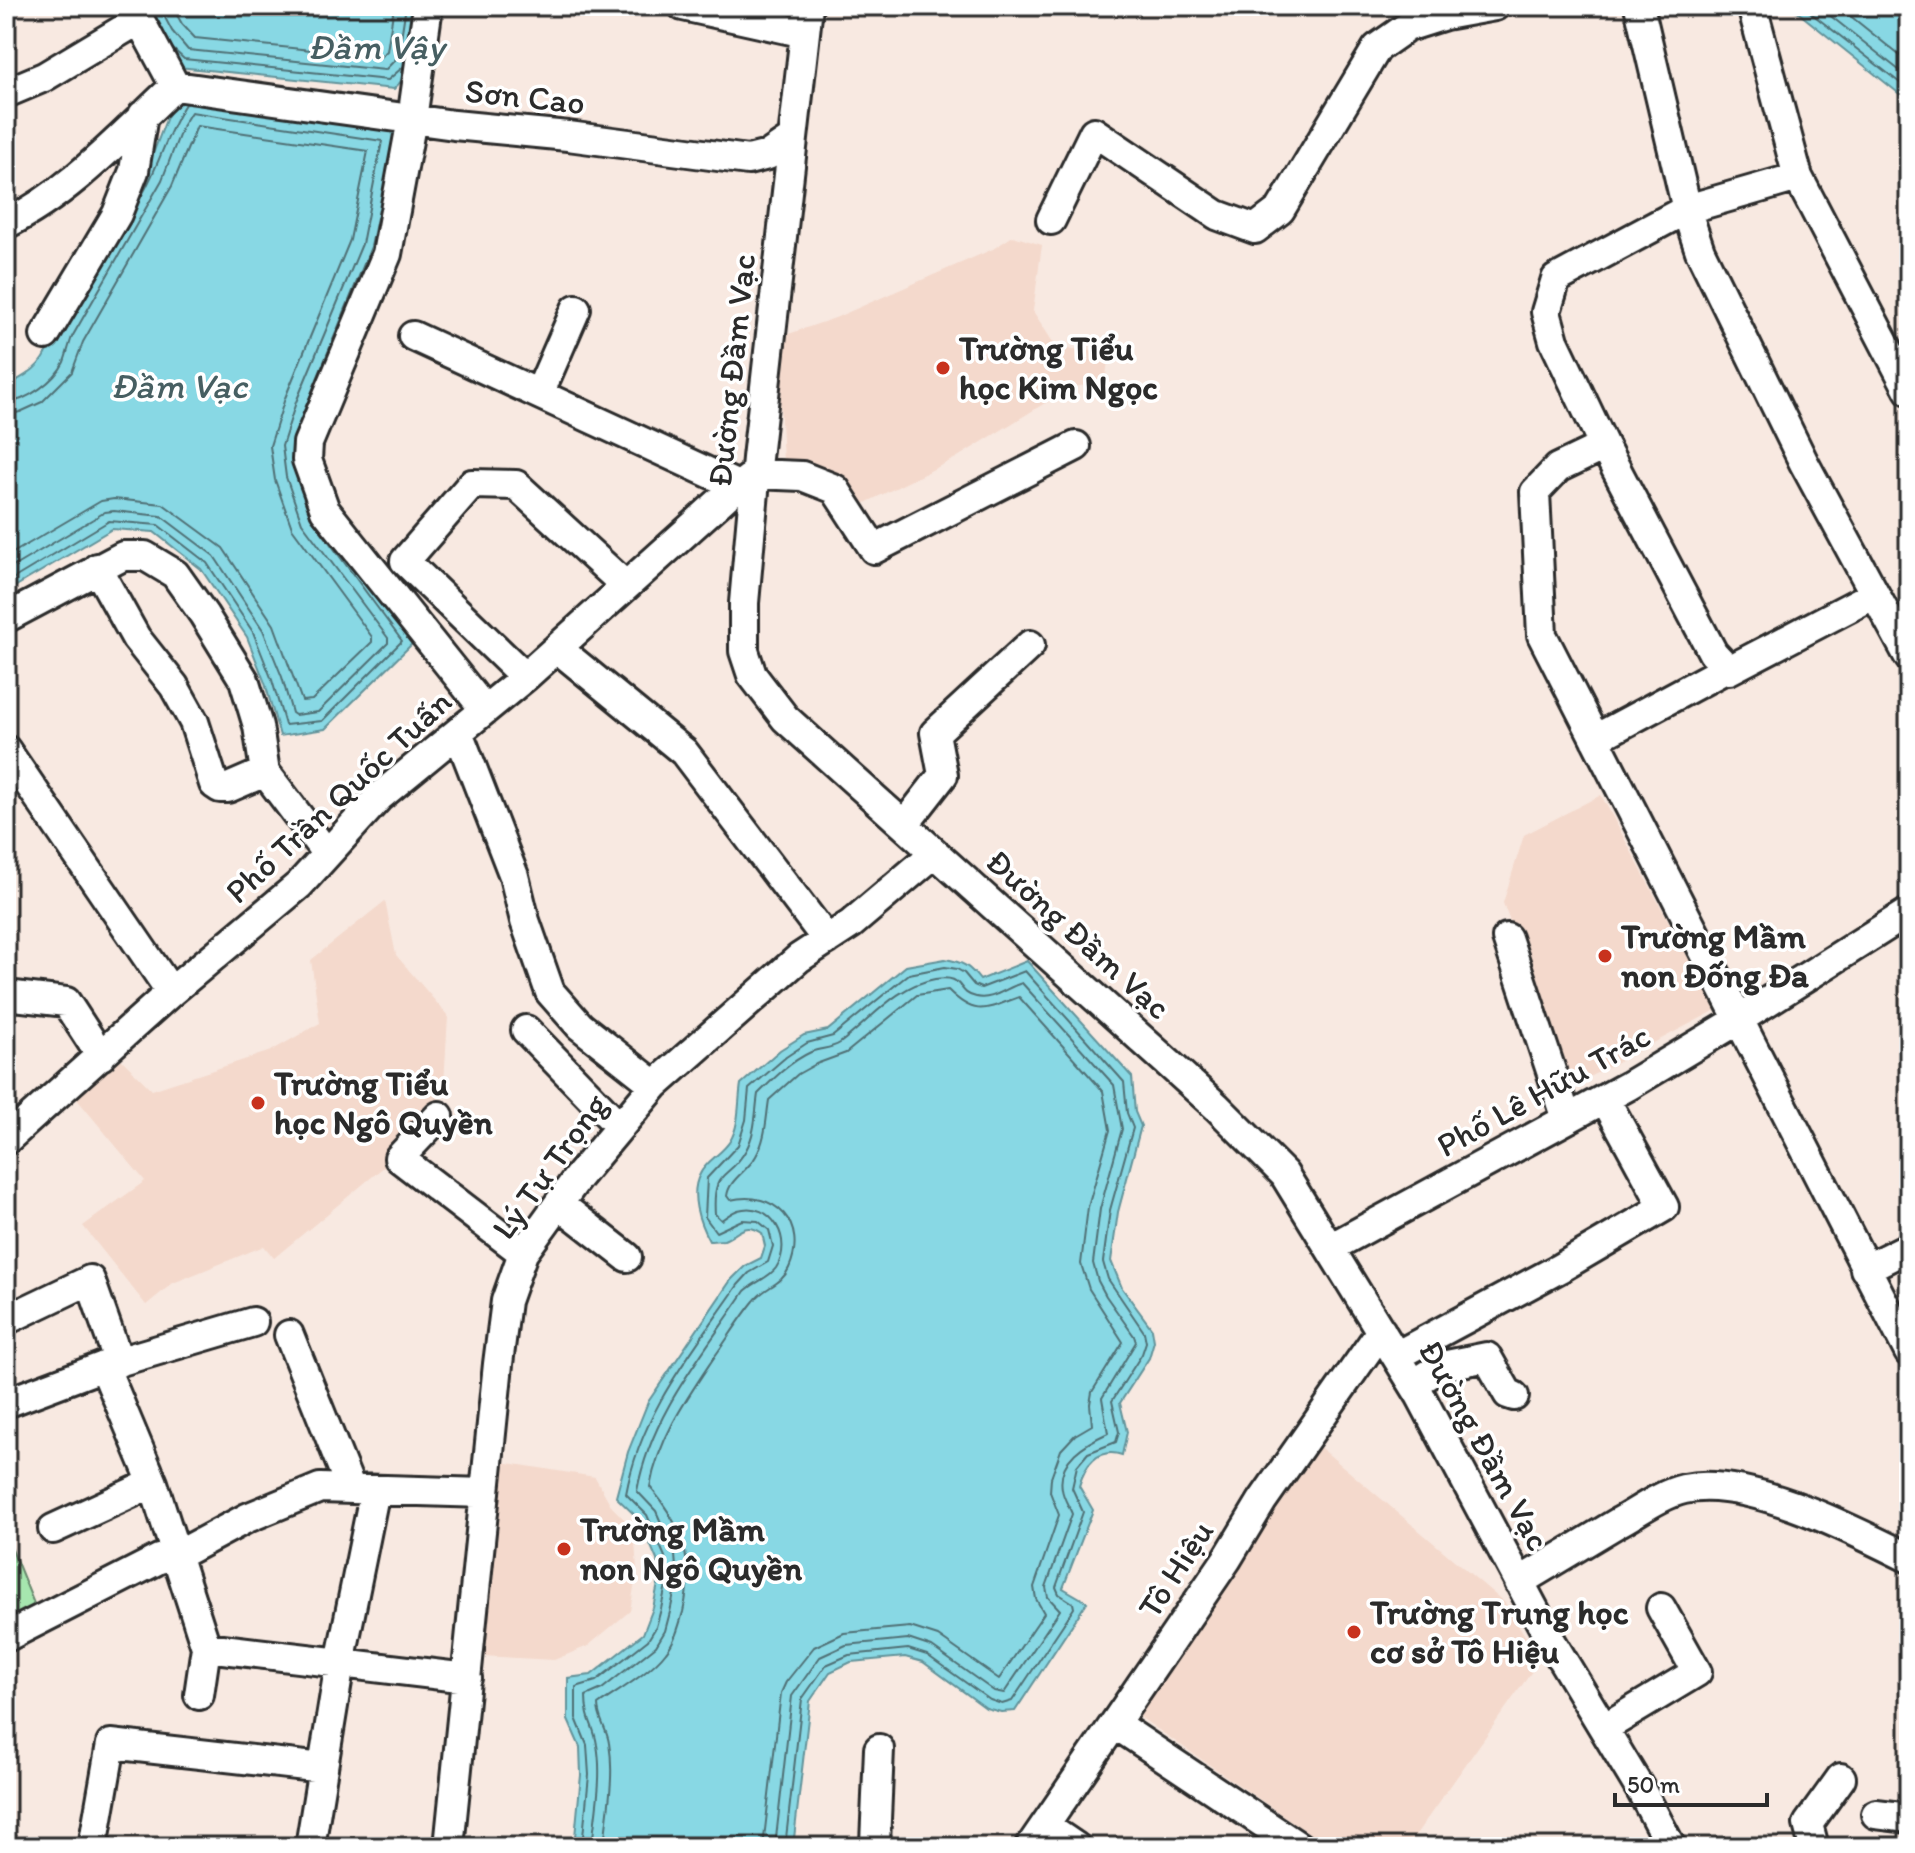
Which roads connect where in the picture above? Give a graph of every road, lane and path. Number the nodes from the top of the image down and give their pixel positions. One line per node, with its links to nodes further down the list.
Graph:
1 (428, 6): 11 (street)
2 (683, 6): 7 (street)
3 (1495, 6): 15 (street)
4 (1639, 6): 14 (street)
5 (1752, 6): 13 (street)
6 (136, 13): 8 (street); 9 (street)
7 (807, 20): 12 (street, Đường Đầm Vạc)
8 (11, 82)
9 (175, 86): 10 (street); 11 (street, Sơn Cao)
10 (143, 115): 16 (street); 18 (street)
11 (412, 119): 12 (street, Sơn Cao); 34 (street)
12 (793, 138): 24 (street, Đường Đầm Vạc)
13 (1798, 177): 14 (street); 20 (street)
14 (1687, 209): 23 (street); 27 (street)
15 (1051, 220)
16 (6, 224)
17 (576, 309): 21 (street)
18 (45, 335)
19 (413, 336): 21 (street)
20 (1909, 390)
21 (539, 394): 24 (street)
22 (1076, 446): 24 (street)
23 (1604, 446): 32 (street); 36 (street)
24 (748, 480): 26 (street, Phố Trần Quốc Tuấn); 39 (street, Đường Đầm Vạc)
25 (97, 568): 28 (street); 38 (street); 38 (street)
26 (626, 586): 31 (street, Phố Trần Quốc Tuấn); 33 (street)
27 (1875, 594): 29 (street); 32 (street)
28 (6, 618)
29 (1905, 638)
30 (1030, 645): 39 (street)
31 (557, 648): 33 (street, Phố Trần Quốc Tuấn); 44 (street)
32 (1727, 668): 36 (street)
33 (525, 677): 34 (street, Phố Trần Quốc Tuấn)
34 (485, 710): 35 (street, Phố Trần Quốc Tuấn)
35 (458, 732): 41 (street, Phố Trần Quốc Tuấn); 50 (street)
36 (1595, 739): 47 (street)
37 (6, 750): 45 (street)
38 (265, 772): 41 (street)
39 (904, 825): 40 (street, Đường Đầm Vạc)
40 (935, 853): 44 (street, Lý Tự Trọng); 58 (street, Đường Đầm Vạc)
41 (327, 854): 45 (street, Phố Trần Quốc Tuấn)
42 (1909, 912): 47 (street, Phố Lê Hữu Trác)
43 (1507, 938): 53 (street)
44 (827, 940): 50 (street, Lý Tự Trọng)
45 (171, 992): 49 (street, Phố Trần Quốc Tuấn)
46 (6, 995): 49 (street)
47 (1740, 1019): 51 (street, Phố Lê Hữu Trác); 61 (street)
48 (526, 1030): 54 (street)
49 (101, 1056): 55 (street, Phố Trần Quốc Tuấn)
50 (655, 1085): 54 (street, Lý Tự Trọng)
51 (1605, 1099): 53 (street, Phố Lê Hữu Trác); 67 (street)
52 (439, 1116): 59 (street)
53 (1567, 1119): 58 (street, Phố Lê Hữu Trác)
54 (620, 1127): 56 (street, Lý Tự Trọng)
55 (6, 1140)
56 (559, 1204): 59 (street, Lý Tự Trọng); 60 (street)
57 (1909, 1247): 61 (street)
58 (1330, 1248): 64 (street, Đường Đầm Vạc)
59 (523, 1253): 74 (street, Lý Tự Trọng)
60 (627, 1257)
61 (1865, 1269): 66 (street)
62 (6, 1320): 68 (street)
63 (253, 1322): 68 (street)
64 (1381, 1331): 67 (street, Đường Đầm Vạc); 85 (street, Tô Hiệu)
65 (289, 1335): 73 (street)
66 (1909, 1352)
67 (1396, 1356): 69 (street, Đường Đầm Vạc)
68 (111, 1364): 71 (street); 72 (street)
69 (1414, 1384): 70 (street); 78 (street, Đường Đầm Vạc)
70 (1514, 1396)
71 (6, 1403)
72 (153, 1483): 75 (street); 76 (street)
73 (363, 1489): 74 (street); 76 (street); 82 (street)
74 (485, 1493): 83 (street, Lý Tự Trọng)
75 (53, 1529)
76 (178, 1555): 80 (street); 81 (street)
77 (1907, 1555): 78 (street)
78 (1519, 1582): 86 (street, Đường Đầm Vạc)
79 (1661, 1608): 86 (street)
80 (6, 1637)
81 (206, 1647): 82 (street); 84 (street)
82 (340, 1663): 83 (street); 88 (street)
83 (467, 1678): 95 (street, Lý Tự Trọng)
84 (199, 1695)
85 (1115, 1724): 92 (street, Tô Hiệu); 98 (street)
86 (1604, 1728): 99 (street, Đường Đầm Vạc)
87 (879, 1749): 96 (street)
88 (323, 1768): 93 (street); 94 (street)
89 (1841, 1778): 100 (street)
90 (1876, 1814): 91 (street)
91 (1909, 1818)
92 (1037, 1837): 97 (street)
93 (93, 1847)
94 (310, 1847)
95 (449, 1847)
96 (880, 1847)
97 (1076, 1847)
98 (1299, 1847)
99 (1671, 1847)
100 (1814, 1847)

